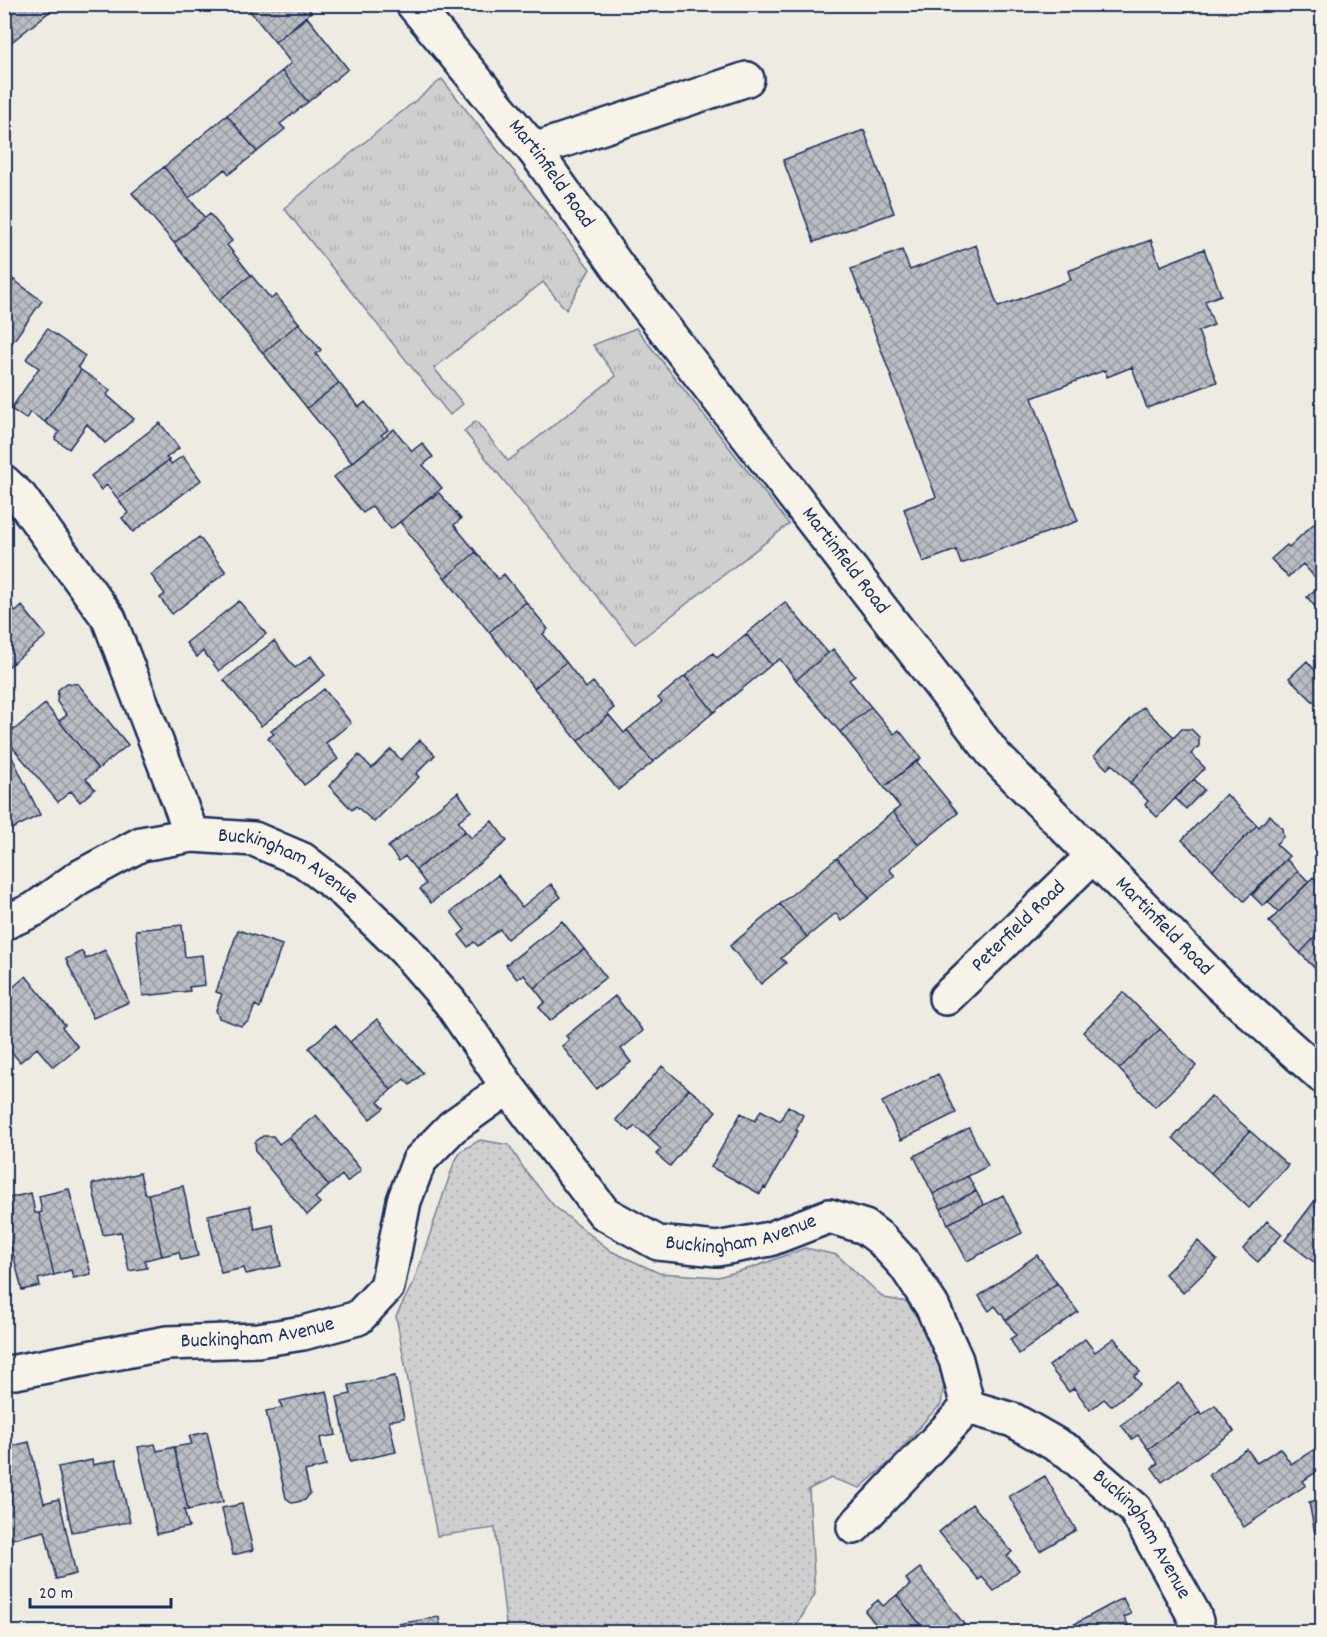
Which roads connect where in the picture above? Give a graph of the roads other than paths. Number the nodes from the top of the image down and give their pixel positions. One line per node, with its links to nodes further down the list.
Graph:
1 (413, 4): 3 (street, Martinfield Road)
2 (747, 79): 3 (street)
3 (534, 150): 6 (street, Martinfield Road)
4 (4, 482): 5 (street, Buckingham Avenue)
5 (192, 835): 7 (street, Buckingham Avenue); 10 (street, Buckingham Avenue)
6 (1093, 855): 8 (street, Peterfield Road); 9 (street, Martinfield Road)
7 (4, 923)
8 (946, 998)
9 (1323, 1076)
10 (508, 1086): 11 (street, Buckingham Avenue); 12 (street, Buckingham Avenue)
11 (15, 1372)
12 (968, 1407): 13 (street); 14 (street, Buckingham Avenue)
13 (854, 1527)
14 (1199, 1632)

